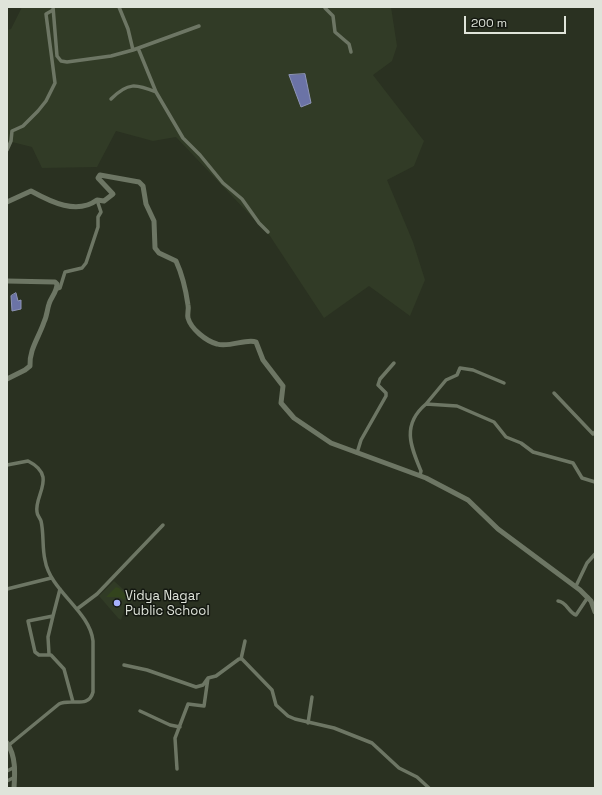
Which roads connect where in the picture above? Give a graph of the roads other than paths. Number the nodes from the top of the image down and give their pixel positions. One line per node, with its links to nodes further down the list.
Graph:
1 (119, 7): 6 (street)
2 (53, 8): 6 (street); 10 (street)
3 (325, 8): 7 (street)
4 (199, 26): 5 (street)
5 (138, 48): 6 (street); 8 (street)
6 (133, 50)
7 (351, 52)
8 (156, 92): 9 (street); 13 (street)
9 (111, 99)
10 (7, 150)
11 (97, 200): 12 (main road); 15 (street); 22 (main road)
12 (7, 202)
13 (268, 232)
14 (7, 281): 15 (main road)
15 (57, 289): 17 (main road)
16 (394, 363): 22 (street)
17 (7, 379)
18 (504, 383): 20 (street)
19 (554, 393): 21 (street)
20 (426, 404): 24 (street); 25 (street)
21 (595, 432)
22 (357, 453): 24 (main road)
23 (7, 465): 28 (street)
24 (420, 476): 29 (main road)
25 (595, 482)
26 (163, 525): 34 (street)
27 (595, 554): 29 (street)
28 (51, 578): 30 (street); 31 (street)
29 (576, 586): 32 (main road)
30 (7, 589)
31 (60, 589): 34 (street); 36 (street)
32 (588, 597): 33 (street); 35 (main road)
33 (558, 601)
34 (77, 609): 43 (street)
35 (595, 612)
36 (53, 616): 38 (street); 38 (street)
37 (245, 641): 39 (street)
38 (49, 654): 43 (street)
39 (240, 659): 41 (street); 45 (street)
40 (124, 665): 41 (street)
41 (208, 678): 46 (street)
42 (312, 697): 45 (street)
43 (73, 702): 47 (street)
44 (140, 711): 46 (street)
45 (308, 723): 54 (street)
46 (180, 727): 49 (street)
47 (8, 744): 48 (main road)
48 (15, 767): 50 (street); 51 (main road)
49 (178, 769)
50 (7, 771)
51 (15, 777): 52 (street); 53 (main road)
52 (7, 781)
53 (14, 788)
54 (429, 788)

